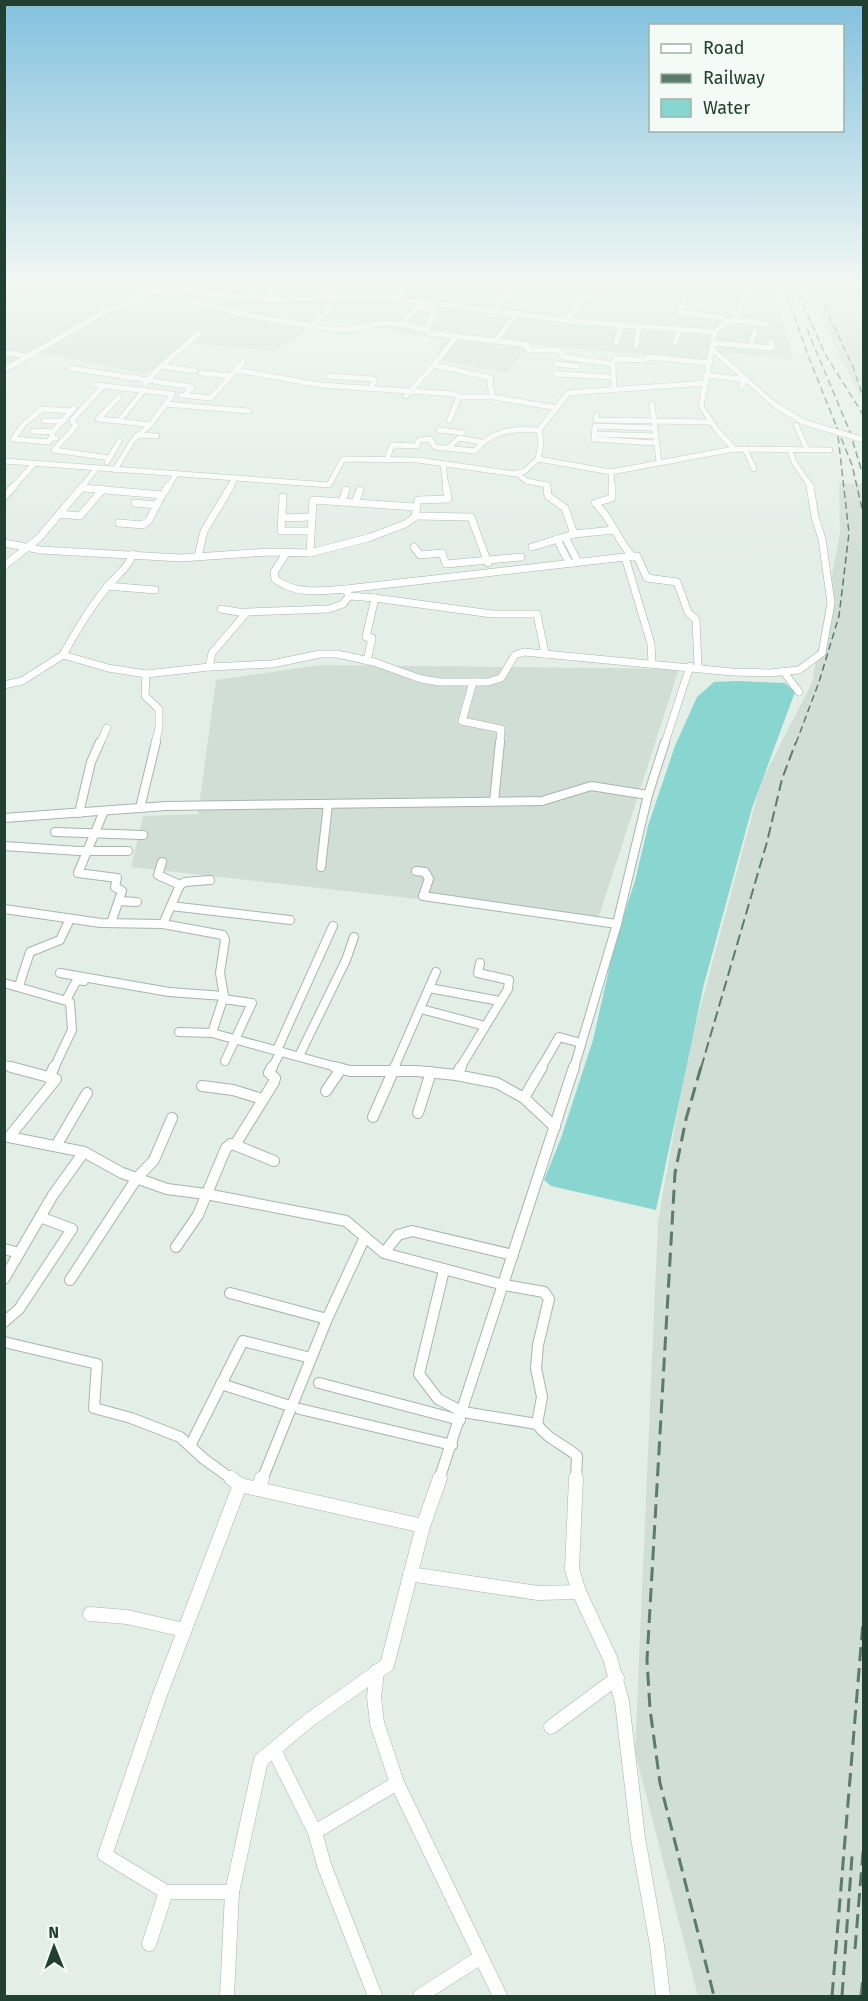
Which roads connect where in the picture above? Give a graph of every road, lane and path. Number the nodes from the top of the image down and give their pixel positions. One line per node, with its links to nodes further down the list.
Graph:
1 (126, 377): 12 (street)
2 (150, 377): 12 (street)
3 (231, 377): 24 (street)
4 (277, 377): 15 (street)
5 (348, 377): 15 (street)
6 (423, 377): 18 (street)
7 (488, 377): 23 (street)
8 (612, 377): 16 (street)
9 (707, 377): 13 (street)
10 (727, 377): 14 (street)
11 (743, 377): 52 (street, bridge)
12 (147, 381): 17 (street); 20 (street)
13 (706, 383): 16 (street); 36 (street)
14 (741, 386)
15 (372, 388): 18 (street)
16 (614, 388): 29 (street)
17 (142, 390): 19 (street); 34 (street); 50 (street)
18 (412, 390): 21 (street); 25 (street)
19 (173, 394): 20 (street); 26 (street)
20 (185, 395): 24 (street)
21 (406, 396)
22 (119, 397): 31 (street)
23 (493, 397): 25 (street); 29 (street)
24 (211, 398): 28 (street)
25 (459, 398): 35 (street)
26 (165, 404): 28 (street); 39 (street)
27 (652, 404): 37 (street)
28 (204, 407): 30 (street)
29 (557, 408): 43 (street)
30 (249, 411)
31 (98, 418): 34 (street); 38 (street)
32 (44, 421): 33 (street)
33 (64, 421): 45 (street); 45 (street)
34 (119, 421): 39 (street); 41 (street)
35 (449, 422)
36 (711, 422): 37 (street); 56 (street)
37 (654, 424): 51 (street); 51 (street)
38 (93, 425)
39 (150, 425): 46 (street)
40 (796, 425): 59 (street)
41 (111, 429)
42 (439, 430): 47 (street)
43 (539, 430): 49 (street); 63 (street)
44 (33, 431): 45 (street)
45 (52, 435): 50 (street)
46 (137, 435): 48 (street); 70 (street)
47 (461, 435): 49 (street); 54 (street); 55 (street)
48 (157, 436)
49 (487, 438): 54 (street)
50 (64, 439): 61 (street)
51 (655, 439): 65 (street)
52 (864, 440)
53 (119, 442): 61 (street)
54 (481, 442): 55 (street)
55 (448, 448): 62 (street)
56 (735, 449): 57 (street); 65 (street)
57 (745, 449): 58 (street); 69 (street)
58 (789, 449): 59 (street); 128 (street)
59 (807, 449): 60 (street)
60 (830, 450)
61 (109, 458): 68 (street)
62 (387, 459): 67 (street); 76 (street)
63 (538, 459): 72 (street); 73 (street)
64 (5, 461): 66 (street)
65 (659, 462): 72 (street)
66 (34, 464): 68 (street); 82 (street)
67 (443, 464): 73 (street); 84 (street)
68 (99, 469): 70 (street); 77 (street)
69 (754, 469)
70 (115, 470): 74 (street)
71 (274, 472): 76 (street)
72 (611, 472): 96 (street)
73 (518, 473): 98 (street)
74 (176, 474): 75 (street); 79 (street)
75 (235, 478): 76 (street); 107 (street)
76 (271, 481)
77 (82, 488): 78 (street); 90 (street)
78 (103, 489): 88 (street); 90 (street)
79 (165, 490)
80 (346, 490): 85 (street)
81 (360, 490): 87 (street)
82 (4, 497)
83 (283, 497): 94 (street)
84 (448, 499): 89 (street); 92 (street)
85 (342, 502): 87 (street); 93 (street)
86 (135, 503): 88 (street)
87 (355, 503): 89 (street)
88 (156, 505): 95 (street)
89 (415, 507): 91 (street)
90 (59, 514): 102 (street)
91 (415, 516): 92 (street); 105 (street)
92 (447, 516): 110 (street)
93 (312, 517): 94 (street); 97 (street)
94 (282, 518): 97 (street)
95 (119, 523)
96 (614, 530): 98 (street); 109 (street)
97 (311, 531): 105 (street)
98 (574, 534): 99 (street)
99 (565, 537): 100 (street); 111 (street)
100 (557, 539): 112 (street); 114 (street)
101 (4, 543): 102 (street)
102 (29, 547): 106 (street); 113 (street)
103 (414, 547): 110 (street)
104 (287, 552): 105 (street); 107 (street); 118 (street)
105 (310, 553)
106 (133, 554): 107 (street); 116 (street)
107 (198, 556)
108 (521, 557): 110 (street)
109 (629, 557): 111 (street); 125 (street); 127 (street)
110 (487, 560): 115 (street)
111 (578, 562): 112 (street)
112 (569, 563): 114 (street)
113 (4, 566)
114 (544, 566): 115 (street)
115 (492, 572): 118 (street)
116 (108, 586): 117 (street); 123 (street)
117 (155, 590)
118 (348, 592): 119 (street); 121 (street)
119 (375, 598): 122 (street); 124 (street)
120 (221, 609): 121 (street)
121 (244, 614): 126 (street)
122 (545, 654): 125 (street); 130 (street)
123 (63, 655): 129 (street); 131 (street)
124 (367, 661): 126 (street); 130 (street)
125 (652, 663): 127 (street)
126 (209, 667): 129 (street)
127 (694, 667): 128 (street); 134 (street)
128 (783, 671): 132 (street)
129 (146, 674): 137 (street)
130 (473, 682): 135 (street)
131 (4, 685)
132 (799, 692)
133 (107, 728): 139 (street)
134 (648, 795): 135 (street); 160 (street)
135 (494, 801): 136 (street)
136 (328, 804): 137 (street); 148 (street)
137 (140, 807): 138 (street)
138 (104, 811): 139 (street); 142 (street)
139 (79, 813): 140 (street)
140 (4, 818)
141 (55, 832): 142 (street)
142 (94, 834): 143 (street); 145 (street)
143 (142, 835)
144 (4, 846): 145 (street)
145 (89, 850): 146 (street); 152 (street)
146 (128, 851)
147 (162, 862): 151 (street)
148 (321, 867)
149 (416, 870): 160 (street)
150 (210, 880): 151 (street)
151 (180, 885): 154 (street)
152 (119, 902): 153 (street); 158 (street)
153 (137, 902)
154 (171, 906): 157 (street); 159 (street)
155 (4, 909): 156 (street)
156 (70, 919): 158 (street); 168 (street)
157 (290, 920)
158 (111, 923): 159 (street)
159 (163, 924): 170 (street)
160 (617, 924): 178 (street)
161 (333, 926): 179 (street)
162 (354, 937): 180 (street)
163 (480, 963): 172 (street)
164 (436, 972): 169 (street)
165 (60, 973): 166 (street)
166 (88, 978): 170 (street); 171 (street)
167 (4, 983): 168 (street)
168 (19, 986): 171 (street)
169 (429, 988): 172 (street); 173 (street)
170 (223, 997): 176 (street); 177 (street)
171 (66, 1000): 187 (street)
172 (500, 1001): 174 (street)
173 (421, 1009): 174 (street); 184 (street)
174 (485, 1026): 186 (street)
175 (179, 1032): 176 (street)
176 (212, 1033): 177 (street)
177 (235, 1040): 179 (street); 181 (street)
178 (581, 1043): 191 (street); 196 (street)
179 (279, 1051): 180 (street); 192 (street)
180 (299, 1056): 183 (street)
181 (225, 1061)
182 (4, 1065): 187 (street)
183 (341, 1069): 184 (street); 189 (street)
184 (392, 1071): 185 (street); 194 (street)
185 (432, 1072): 186 (street); 193 (street)
186 (456, 1075): 191 (street)
187 (49, 1078): 197 (street)
188 (202, 1086): 192 (street)
189 (326, 1091)
190 (87, 1093): 199 (street)
191 (524, 1098): 196 (street)
192 (262, 1099): 198 (street)
193 (418, 1113)
194 (373, 1117)
195 (172, 1118): 202 (street)
196 (555, 1127): 210 (street)
197 (6, 1138): 199 (street)
198 (235, 1145): 201 (street); 203 (street)
199 (56, 1146): 200 (street)
200 (84, 1152): 202 (street); 204 (street)
201 (274, 1161)
202 (137, 1178): 203 (street); 213 (street)
203 (206, 1194): 205 (street); 206 (street)
204 (40, 1217): 208 (street); 217 (street)
205 (365, 1237): 209 (street); 216 (street)
206 (176, 1247)
207 (4, 1249): 208 (street)
208 (19, 1253): 212 (street)
209 (384, 1253): 210 (street); 211 (street)
210 (513, 1256): 214 (street)
211 (444, 1270): 214 (street); 223 (street)
212 (4, 1279)
213 (70, 1280)
214 (504, 1285): 223 (street); 224 (street)
215 (230, 1293): 216 (street)
216 (327, 1319): 219 (street)
217 (4, 1322)
218 (4, 1342): 226 (street)
219 (310, 1358): 221 (street); 222 (street)
220 (319, 1383): 223 (street)
221 (221, 1384): 222 (street); 226 (street)
222 (295, 1408): 225 (street); 228 (street)
223 (462, 1416): 224 (street); 225 (street)
224 (537, 1424): 231 (street)
225 (452, 1445): 229 (street)
226 (190, 1446): 227 (street)
227 (240, 1485): 228 (street); 233 (street)
228 (258, 1489): 229 (street)
229 (423, 1526): 230 (street)
230 (411, 1574): 231 (street); 234 (street)
231 (579, 1592): 235 (street)
232 (90, 1614): 233 (street)
233 (184, 1630): 240 (street)
234 (377, 1671): 237 (street); 238 (street)
235 (617, 1678): 236 (street); 248 (street)
236 (551, 1727)
237 (274, 1750): 239 (street); 241 (street)
238 (397, 1783): 239 (street); 243 (street)
239 (315, 1832): 245 (street)
240 (166, 1892): 241 (street); 242 (street)
241 (232, 1892): 244 (street)
242 (149, 1944)
243 (481, 1957): 246 (street); 247 (street)
244 (227, 1996)
245 (375, 1996)
246 (420, 1996)
247 (500, 1996)
248 (663, 1996)

